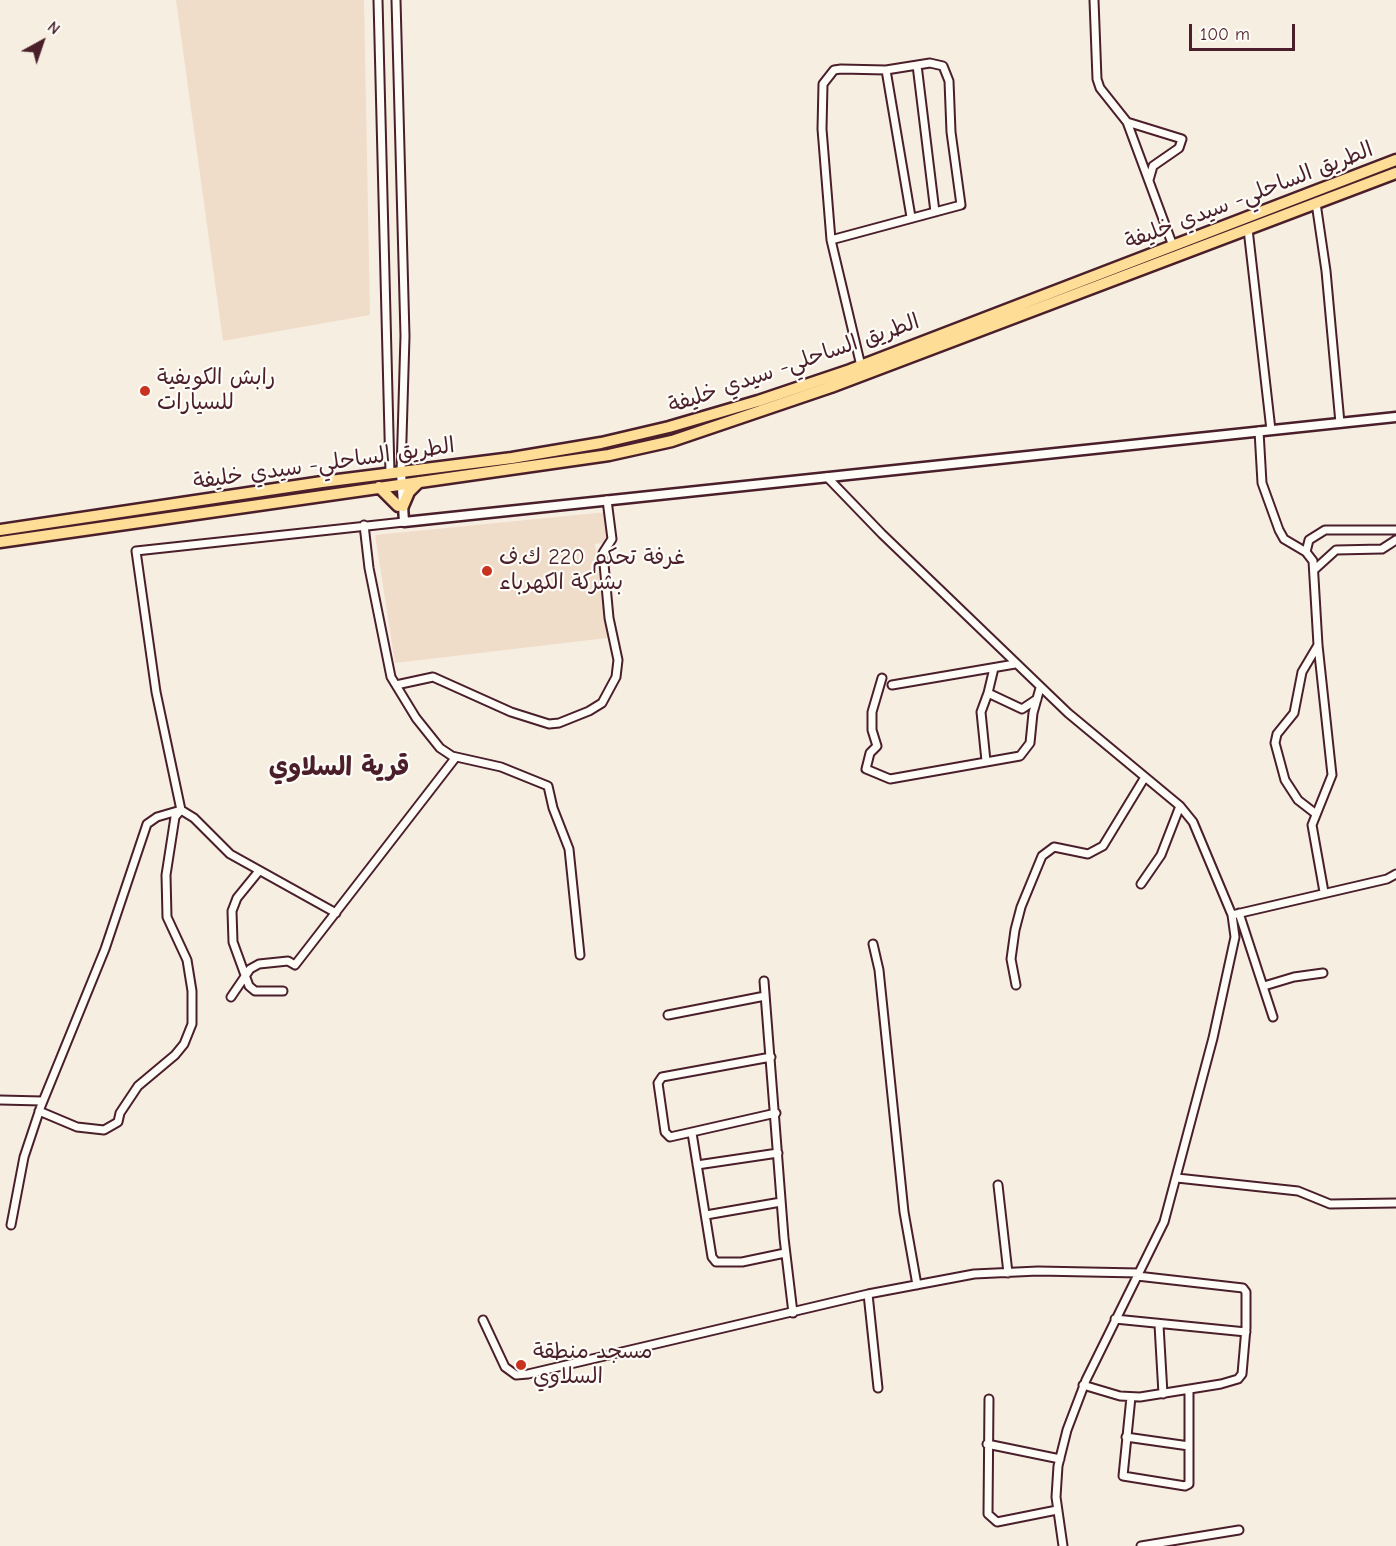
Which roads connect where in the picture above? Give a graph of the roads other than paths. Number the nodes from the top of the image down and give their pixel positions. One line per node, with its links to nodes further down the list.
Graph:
1 (378, 0): 21 (street)
2 (396, 0): 21 (street)
3 (1094, 0): 6 (street)
4 (917, 64): 5 (street); 11 (street); 11 (street)
5 (886, 69): 12 (street); 14 (street)
6 (1127, 122): 9 (street); 9 (street)
7 (1396, 160): 15 (highway, الطريق الساحلي- سيدي خليفة)
8 (1396, 173): 10 (highway)
9 (1149, 180): 15 (street)
10 (1316, 204): 13 (highway); 18 (street)
11 (935, 212): 12 (street)
12 (911, 217): 14 (street)
13 (1248, 229): 19 (street); 23 (highway)
14 (831, 240): 16 (street)
15 (1173, 246): 16 (highway, الطريق الساحلي- سيدي خليفة)
16 (861, 366): 21 (highway, الطريق الساحلي- سيدي خليفة)
17 (1396, 417): 18 (street)
18 (1340, 423): 19 (street)
19 (1271, 430): 20 (street)
20 (1259, 431): 22 (street); 33 (street)
21 (395, 472): 24 (street); 29 (highway, الطريق الساحلي- سيدي خليفة)
22 (827, 477): 26 (street); 36 (street)
23 (418, 482): 24 (highway); 27 (highway)
24 (397, 485): 25 (highway); 27 (street)
25 (379, 487): 27 (highway); 32 (highway)
26 (607, 500): 27 (street); 40 (street)
27 (402, 512): 28 (street)
28 (364, 525): 40 (street); 48 (street)
29 (0, 530)
30 (1396, 530): 33 (street)
31 (1396, 540): 34 (street)
32 (0, 542)
33 (1306, 552): 34 (street)
34 (1314, 570): 35 (street)
35 (1318, 645): 49 (street); 49 (street)
36 (1015, 664): 37 (street); 41 (street)
37 (994, 668): 39 (street); 42 (street)
38 (882, 678): 45 (street)
39 (892, 684)
40 (396, 685): 44 (street)
41 (1040, 688): 43 (street); 46 (street)
42 (988, 693): 43 (street); 45 (street)
43 (1037, 699): 45 (street)
44 (456, 757): 54 (street); 57 (street)
45 (986, 761)
46 (1145, 777): 47 (street); 61 (street)
47 (1180, 806): 52 (street); 55 (street)
48 (181, 810): 50 (street); 70 (street); 71 (street)
49 (1317, 814): 53 (street)
50 (259, 871): 54 (street); 59 (street)
51 (1396, 874): 53 (street)
52 (1141, 884)
53 (1324, 892): 55 (street)
54 (336, 913): 59 (street)
55 (1236, 914): 62 (street); 76 (street)
56 (873, 944): 85 (street)
57 (580, 956)
58 (1323, 973): 62 (street)
59 (246, 977): 63 (street); 65 (street)
60 (764, 981): 64 (street)
61 (1016, 985)
62 (1264, 986): 67 (street)
63 (284, 991)
64 (765, 996): 66 (street); 68 (street)
65 (231, 997)
66 (668, 1015)
67 (1273, 1017)
68 (771, 1057): 72 (street); 73 (street)
69 (0, 1100): 70 (street)
70 (42, 1101): 71 (street)
71 (39, 1112): 81 (street)
72 (776, 1113): 73 (street); 74 (street)
73 (692, 1133): 75 (street)
74 (778, 1153): 75 (street); 78 (street)
75 (697, 1165): 80 (street)
76 (1177, 1178): 79 (street); 84 (street)
77 (998, 1185): 83 (street)
78 (781, 1202): 80 (street); 82 (street)
79 (1396, 1203)
80 (706, 1215): 82 (street)
81 (11, 1226)
82 (785, 1253): 87 (street)
83 (1008, 1273): 84 (street); 85 (street)
84 (1138, 1274): 88 (street); 91 (street)
85 (917, 1285): 86 (street)
86 (868, 1294): 87 (street); 93 (street)
87 (794, 1313): 89 (street)
88 (1115, 1319): 90 (street); 92 (street)
89 (483, 1320)
90 (1159, 1325): 91 (street); 95 (street)
91 (1246, 1332): 94 (street)
92 (1083, 1385): 96 (street); 101 (street)
93 (878, 1388)
94 (1189, 1390): 95 (street); 100 (street)
95 (1163, 1394): 96 (street)
96 (1131, 1396): 98 (street)
97 (989, 1399): 99 (street)
98 (1126, 1437): 100 (street); 100 (street)
99 (987, 1444): 101 (street); 102 (street)
100 (1189, 1446)
101 (1060, 1459): 102 (street)
102 (1057, 1510): 105 (street)
103 (1239, 1530): 104 (street)
104 (1172, 1543): 106 (street)
105 (1063, 1546)
106 (1141, 1546)

